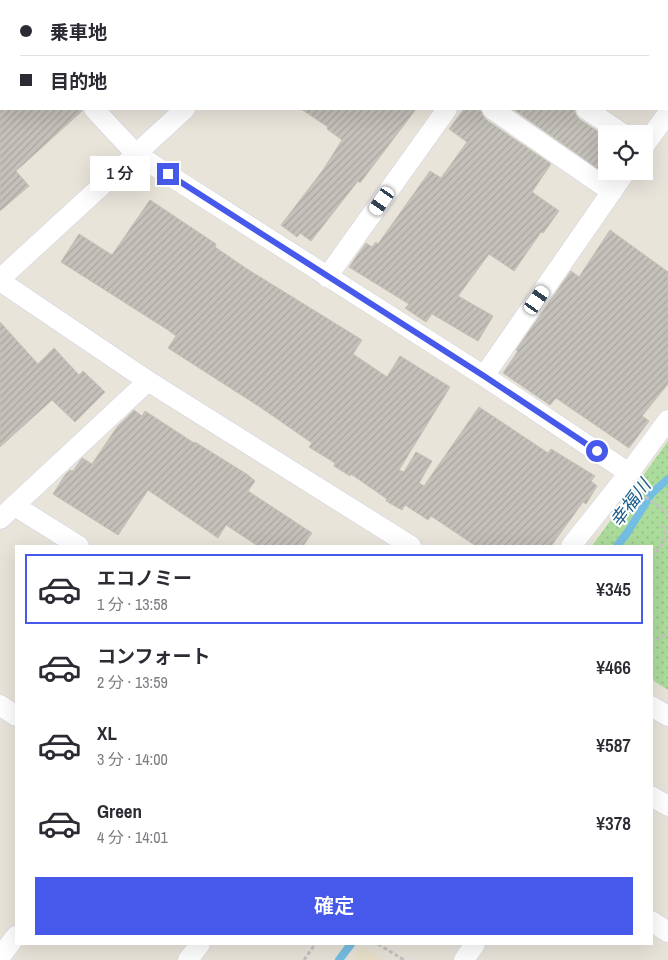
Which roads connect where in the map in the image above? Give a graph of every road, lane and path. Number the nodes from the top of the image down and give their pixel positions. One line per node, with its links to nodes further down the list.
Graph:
1 (95, 110): 9 (street)
2 (184, 110): 9 (street)
3 (446, 110): 12 (street)
4 (493, 110): 11 (street)
5 (587, 110): 7 (street)
6 (668, 113): 8 (street)
7 (610, 125)
8 (653, 134)
9 (136, 154): 12 (street); 13 (street)
10 (620, 180): 11 (street)
11 (612, 192): 14 (street)
12 (327, 277): 14 (street)
13 (0, 280): 15 (street)
14 (484, 376): 17 (street)
15 (148, 381): 18 (street); 23 (street)
16 (668, 420): 17 (street)
17 (626, 477): 19 (path); 24 (street)
18 (15, 506): 20 (street); 22 (street)
19 (668, 513)
20 (0, 520)
21 (662, 526): 25 (path)
22 (77, 545)
23 (409, 545)
24 (572, 545)
25 (653, 554)
26 (668, 632): 27 (path)
27 (653, 643)
28 (653, 707): 29 (street)
29 (668, 716)
30 (653, 797): 31 (street)
31 (668, 806)
32 (653, 923): 33 (street)
33 (668, 932)
34 (15, 937): 39 (street)
35 (199, 945): 40 (street)
36 (314, 945): 41 (path)
37 (380, 945): 42 (path)
38 (474, 945): 43 (street)
39 (0, 958)
40 (188, 960)
41 (304, 960)
42 (404, 960)
43 (464, 960)

